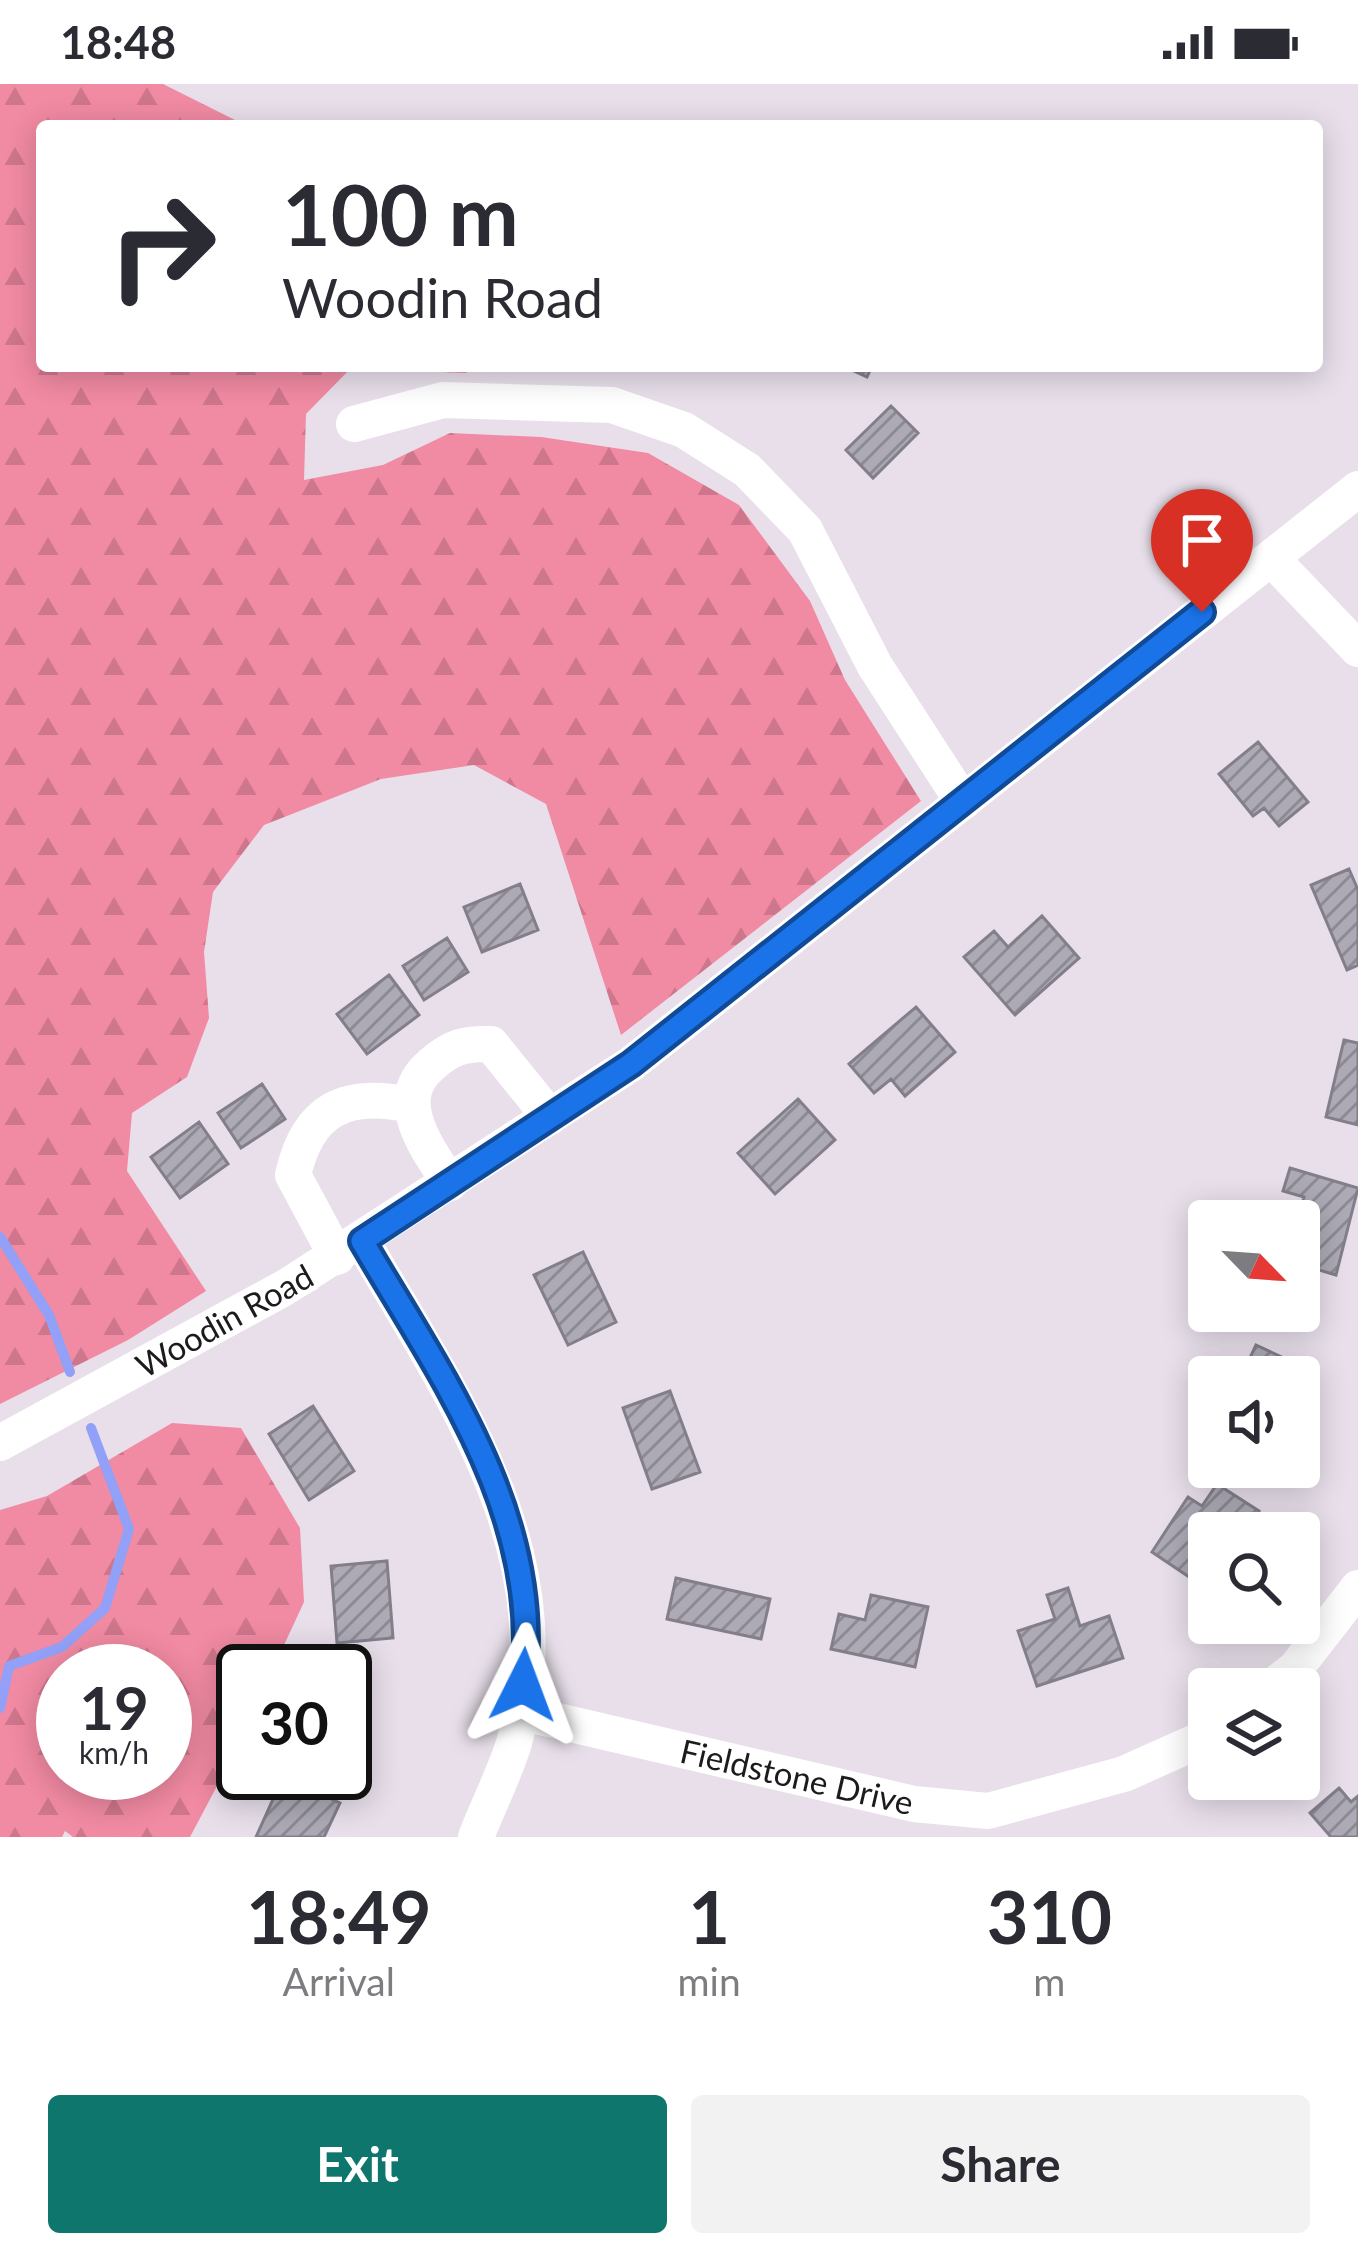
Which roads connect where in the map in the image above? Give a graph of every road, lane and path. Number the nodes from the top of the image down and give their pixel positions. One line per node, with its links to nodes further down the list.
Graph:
1 (354, 424): 5 (street)
2 (1358, 489): 3 (street, Woodin Road)
3 (1270, 558): 4 (street); 5 (street, Woodin Road)
4 (1358, 649)
5 (963, 802): 7 (street, Woodin Road)
6 (411, 1105): 7 (street); 8 (street); 9 (street)
7 (550, 1117): 8 (street, Woodin Road)
8 (450, 1183): 9 (street, Woodin Road)
9 (350, 1249): 10 (street, Woodin Road); 13 (street)
10 (0, 1443)
11 (1358, 1588): 12 (street)
12 (1296, 1668)
13 (519, 1712): 14 (street, Fieldstone Drive); 15 (street)
14 (1188, 1745)
15 (476, 1837)

